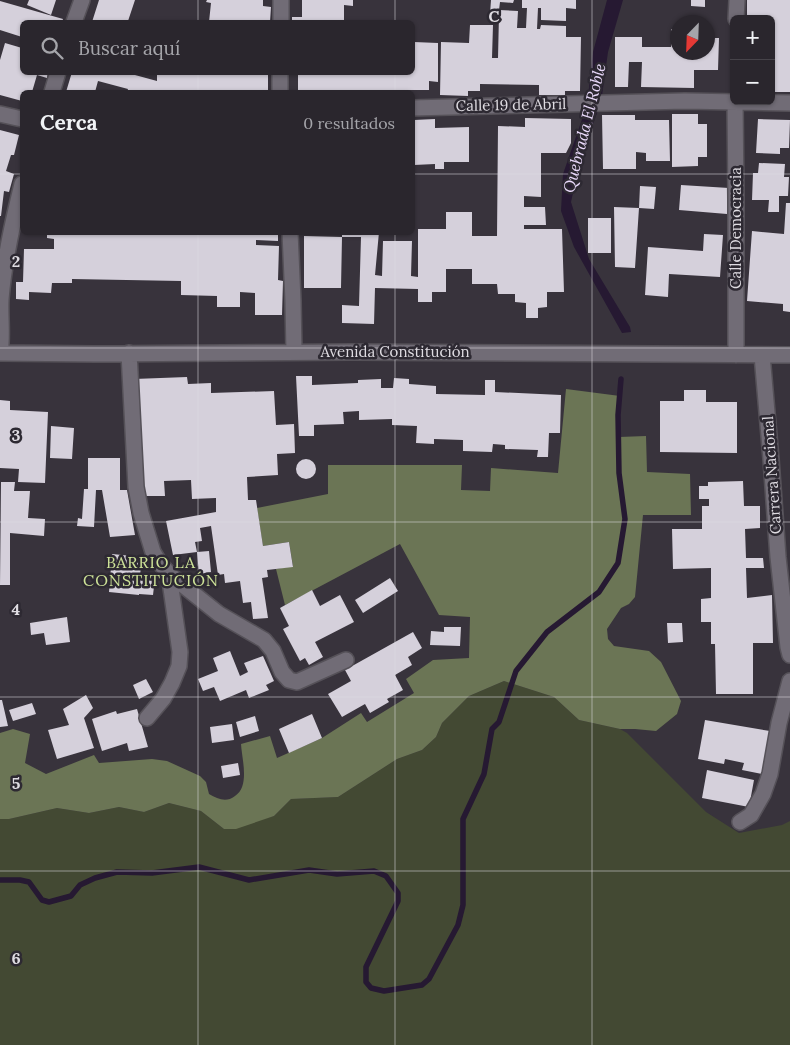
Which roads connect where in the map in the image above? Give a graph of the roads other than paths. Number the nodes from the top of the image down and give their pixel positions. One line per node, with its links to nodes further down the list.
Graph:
1 (82, 0): 5 (street)
2 (281, 0): 6 (street)
3 (737, 0): 4 (street)
4 (736, 15)
5 (75, 20)
6 (281, 20)
7 (57, 75): 9 (street)
8 (280, 75): 10 (street)
9 (53, 90)
10 (280, 90)
11 (730, 102): 15 (street, Calle 19 de Abril)
12 (775, 103): 13 (street, Calle 19 de Abril)
13 (790, 103)
14 (735, 105): 24 (street, Calle Democracia)
15 (415, 108)
16 (0, 114): 17 (street)
17 (20, 119)
18 (20, 194): 20 (street)
19 (290, 235): 21 (street)
20 (0, 316): 22 (street)
21 (294, 352): 23 (street, Avenida Constitución); 24 (street, Avenida Constitución)
22 (0, 353): 23 (street, Avenida Constitución)
23 (129, 353): 27 (street)
24 (736, 354): 25 (street, Avenida Constitución)
25 (762, 355): 26 (street, Avenida Constitución); 28 (street, Carrera Nacional)
26 (790, 355)
27 (169, 574): 29 (street); 31 (street)
28 (790, 655)
29 (346, 660)
30 (790, 681): 32 (street)
31 (147, 718)
32 (740, 822)

